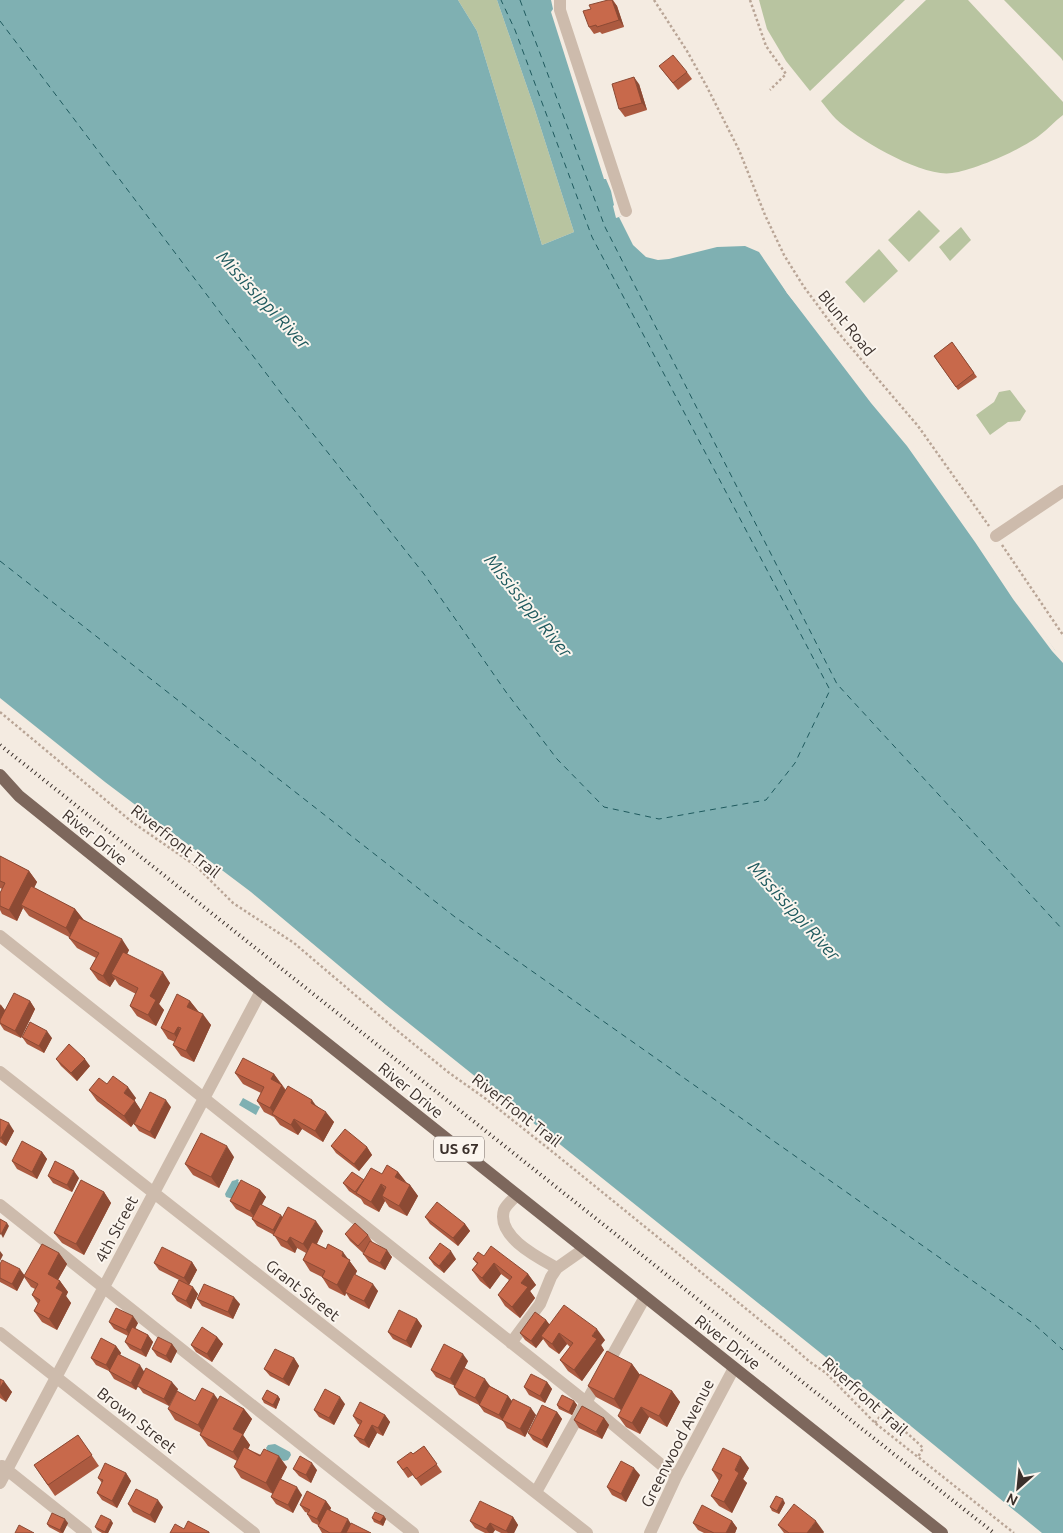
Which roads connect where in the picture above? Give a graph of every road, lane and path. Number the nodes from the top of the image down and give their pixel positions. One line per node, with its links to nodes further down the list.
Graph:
1 (560, 0): 5 (street)
2 (654, 0): 7 (path, Blunt Road)
3 (750, 0): 4 (path)
4 (770, 90)
5 (626, 211)
6 (1063, 491): 7 (street)
7 (996, 536): 8 (path, Blunt Road)
8 (1063, 635)
9 (0, 712): 29 (path, Riverfront Trail)
10 (0, 776): 12 (main road, River Drive / US 67)
11 (0, 786): 12 (main road, US 67)
12 (18, 796): 14 (main road, River Drive / US 67)
13 (0, 936): 16 (street)
14 (261, 991): 16 (street, 4th Street); 18 (main road, River Drive / US 67)
15 (0, 1072): 17 (street, Grant Street)
16 (204, 1098): 17 (street, 4th Street); 25 (street)
17 (153, 1193): 22 (street, 4th Street); 34 (street, Grant Street)
18 (516, 1195): 20 (main road, River Drive / US 67); 21 (street)
19 (0, 1206): 22 (street)
20 (584, 1249): 21 (street); 23 (main road, River Drive / US 67)
21 (557, 1268): 25 (street)
22 (103, 1287): 27 (street, 4th Street); 37 (street)
23 (645, 1297): 26 (main road, River Drive / US 67); 28 (street)
24 (0, 1333): 27 (street, Brown Street)
25 (511, 1343): 28 (street)
26 (734, 1368): 32 (street, Greenwood Avenue); 40 (main road, River Drive / US 67)
27 (55, 1377): 31 (street, 4th Street); 36 (street, Brown Street)
28 (586, 1402): 32 (street); 34 (street)
29 (875, 1423): 30 (path, Riverfront Trail); 30 (path)
30 (918, 1458): 41 (path, Riverfront Trail)
31 (3, 1467): 33 (street, 4th Street); 35 (street)
32 (676, 1476): 39 (street, Greenwood Avenue)
33 (0, 1483)
34 (536, 1492): 38 (street, Grant Street)
35 (86, 1533)
36 (254, 1533)
37 (413, 1533)
38 (587, 1533)
39 (650, 1533)
40 (942, 1533)
41 (1014, 1533)

